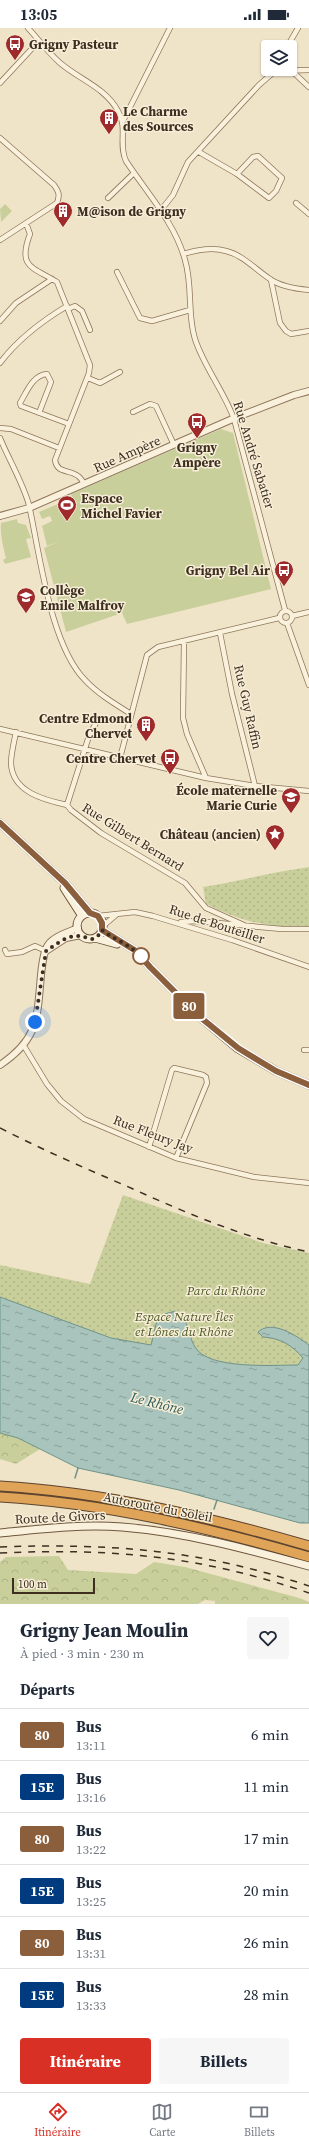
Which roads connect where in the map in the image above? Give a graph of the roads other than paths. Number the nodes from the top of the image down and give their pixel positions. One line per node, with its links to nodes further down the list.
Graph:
1 (28, 28): 5 (street, Rue André Sabatier)
2 (170, 28): 12 (street)
3 (298, 28): 4 (street)
4 (291, 40)
5 (39, 41): 10 (street); 12 (street, Rue André Sabatier)
6 (309, 70): 7 (street)
7 (297, 71)
8 (269, 76): 14 (street)
9 (297, 76): 11 (street)
10 (0, 83)
11 (309, 87)
12 (123, 121): 15 (street, Rue André Sabatier)
13 (0, 138): 21 (street)
14 (199, 152): 16 (street); 19 (street)
15 (134, 173): 17 (street); 19 (street, Rue André Sabatier)
16 (237, 174): 16 (street)
17 (108, 198)
18 (296, 203): 20 (street)
19 (160, 210): 23 (street, Rue André Sabatier)
20 (309, 214)
21 (26, 223): 22 (street); 25 (street)
22 (0, 240)
23 (183, 254): 26 (street); 29 (street, Rue André Sabatier)
24 (117, 272): 29 (street)
25 (52, 279): 28 (street); 30 (street)
26 (271, 280): 27 (street); 32 (street)
27 (309, 290)
28 (68, 307): 31 (street); 33 (street); 35 (street)
29 (190, 310): 39 (street, Rue André Sabatier)
30 (0, 322)
31 (90, 330)
32 (309, 331)
33 (0, 363)
34 (120, 372): 35 (street)
35 (88, 378): 40 (street)
36 (309, 391): 39 (street, Rue Ampère)
37 (134, 412): 43 (street)
38 (39, 413): 38 (street); 40 (street)
39 (234, 418): 43 (street, Rue Ampère); 48 (street, Rue André Sabatier)
40 (69, 424): 44 (street)
41 (0, 428): 44 (street)
42 (0, 438): 46 (street)
43 (174, 445): 45 (street, Rue Ampère)
44 (59, 448): 45 (street)
45 (84, 484): 46 (street, Rue Ampère)
46 (29, 508): 47 (street, Rue Ampère); 56 (street)
47 (0, 516)
48 (285, 610): 50 (street); 51 (street)
49 (309, 612): 50 (street)
50 (292, 616): 52 (street)
51 (279, 618): 52 (street); 53 (street)
52 (287, 623): 55 (street)
53 (220, 633): 54 (street); 63 (street, Rue Guy Raffin)
54 (184, 641): 56 (street); 62 (street)
55 (309, 684)
56 (131, 714): 61 (street)
57 (98, 719): 60 (street, Rue Gilbert Bernard)
58 (0, 728): 59 (street)
59 (16, 732): 60 (street); 65 (street, Rue Gilbert Bernard)
60 (85, 748): 61 (street); 65 (street, Rue Gilbert Bernard)
61 (120, 758): 62 (street)
62 (206, 778): 63 (street)
63 (255, 786): 64 (street)
64 (309, 791)
65 (67, 805): 73 (street, Rue Gilbert Bernard)
66 (0, 823): 68 (main road)
67 (0, 827): 70 (main road)
68 (90, 913): 70 (main road); 71 (main road)
69 (116, 914): 71 (street, Rue de Bouteiller); 72 (street, Rue de Bouteiller); 75 (street)
70 (82, 916): 74 (main road)
71 (98, 916): 75 (main road)
72 (179, 923): 73 (street); 82 (street, Rue de Bouteiller)
73 (246, 926): 76 (street)
74 (78, 928): 77 (main road); 80 (street)
75 (103, 928): 78 (main road); 81 (main road)
76 (309, 929)
77 (81, 936): 78 (main road); 80 (street)
78 (95, 938): 81 (main road)
79 (5, 950): 80 (street)
80 (46, 951): 83 (street)
81 (150, 967): 85 (main road)
82 (309, 967)
83 (24, 1046): 84 (street); 86 (street, Rue Fleury Jay)
84 (0, 1065)
85 (309, 1085)
86 (149, 1147): 87 (street, Rue Fleury Jay); 87 (street)
87 (176, 1158): 88 (street, Rue Fleury Jay)
88 (309, 1183)
89 (0, 1486): 92 (highway, Autoroute du Soleil)
90 (0, 1497): 93 (highway, Autoroute du Soleil)
91 (0, 1533): 94 (main road, Route de Givors)
92 (309, 1546)
93 (309, 1557)
94 (309, 1566)

